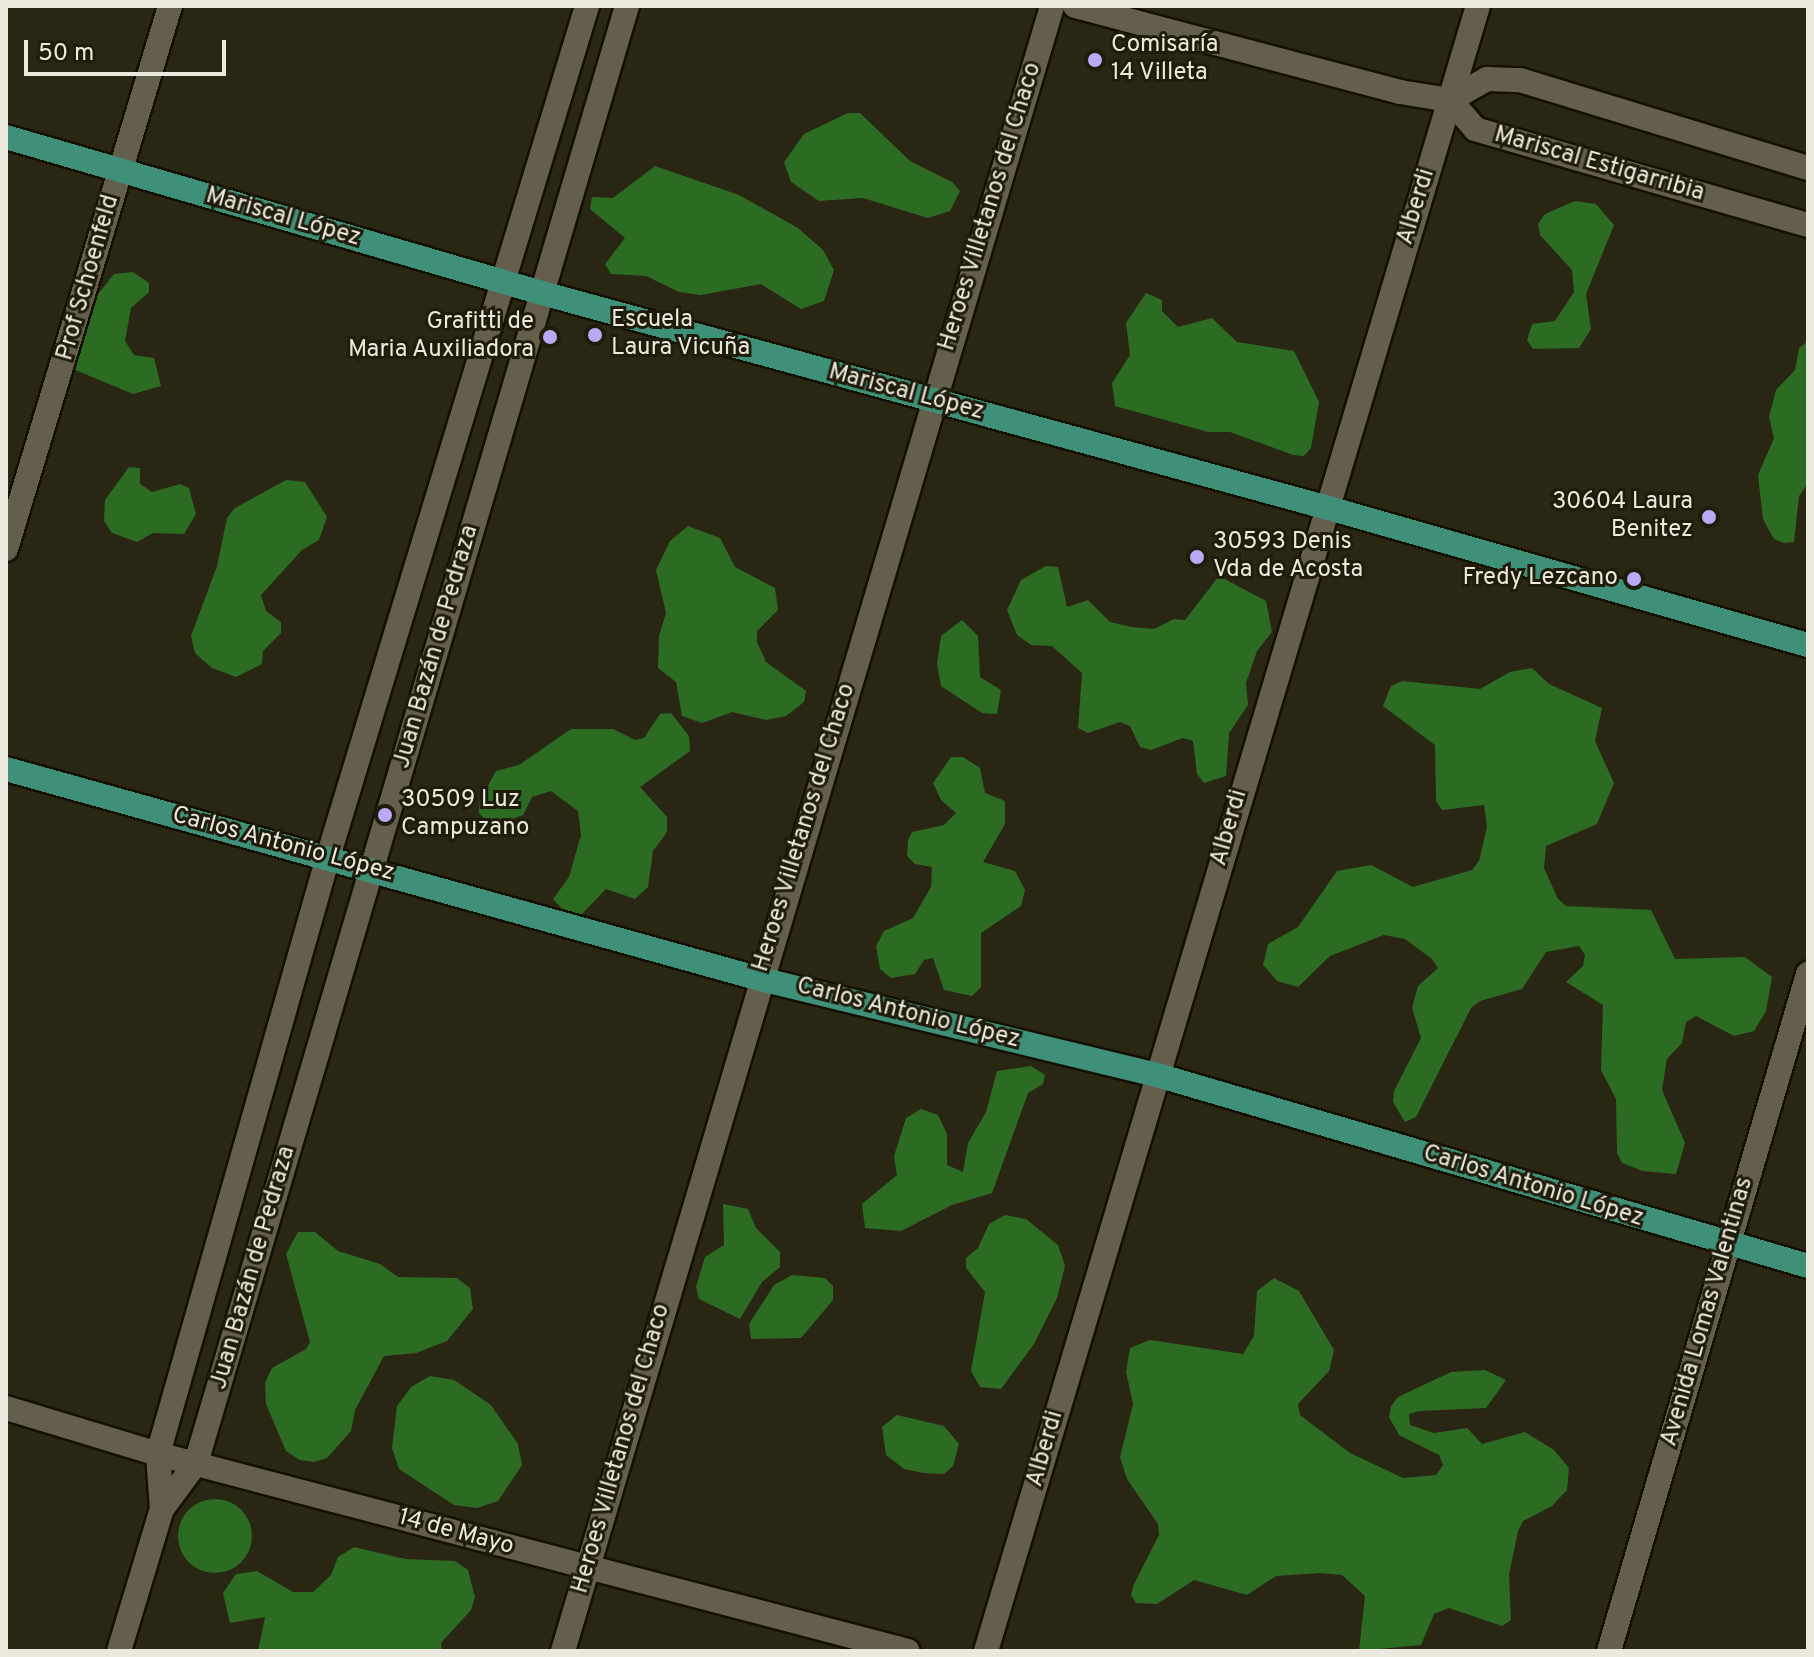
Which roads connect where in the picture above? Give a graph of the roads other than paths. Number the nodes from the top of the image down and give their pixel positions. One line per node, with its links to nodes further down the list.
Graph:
1 (170, 6): 10 (street, Prof Schoenfeld)
2 (587, 6): 12 (street)
3 (627, 6): 13 (street, Juan Bazán de Pedraza)
4 (1052, 6): 14 (street, Heroes Villetanos del Chaco)
5 (1075, 6): 7 (street)
6 (1478, 6): 7 (street, Alberdi)
7 (1450, 100): 9 (street); 11 (street, Mariscal Estigarribia); 15 (street, Alberdi)
8 (6, 137): 10 (main road, Mariscal López)
9 (1808, 168)
10 (120, 170): 12 (main road, Mariscal López); 16 (street, Prof Schoenfeld)
11 (1808, 225)
12 (503, 282): 13 (main road, Mariscal López); 19 (street)
13 (542, 293): 14 (main road, Mariscal López); 20 (street, Juan Bazán de Pedraza)
14 (933, 400): 15 (main road, Mariscal López); 22 (street, Heroes Villetanos del Chaco)
15 (1325, 507): 17 (main road, Mariscal López); 23 (street, Alberdi)
16 (6, 549)
17 (1808, 645)
18 (6, 769): 19 (main road, Carlos Antonio López)
19 (328, 857): 20 (main road, Carlos Antonio López); 27 (street)
20 (371, 870): 22 (main road, Carlos Antonio López); 28 (street, Juan Bazán de Pedraza)
21 (1808, 974): 24 (street, Avenida Lomas Valentinas)
22 (760, 979): 23 (main road, Carlos Antonio López); 30 (street, Heroes Villetanos del Chaco)
23 (1157, 1075): 24 (main road, Carlos Antonio López); 34 (street, Alberdi)
24 (1727, 1244): 25 (main road, Carlos Antonio López); 35 (street, Avenida Lomas Valentinas)
25 (1808, 1266)
26 (6, 1408): 27 (street, 14 de Mayo)
27 (158, 1454): 28 (street, 14 de Mayo); 29 (street)
28 (196, 1463): 29 (street, Juan Bazán de Pedraza); 30 (street, 14 de Mayo)
29 (162, 1509): 31 (street)
30 (588, 1568): 32 (street, Heroes Villetanos del Chaco); 33 (street, 14 de Mayo)
31 (119, 1651)
32 (563, 1651)
33 (908, 1651)
34 (986, 1651)
35 (1609, 1651)

